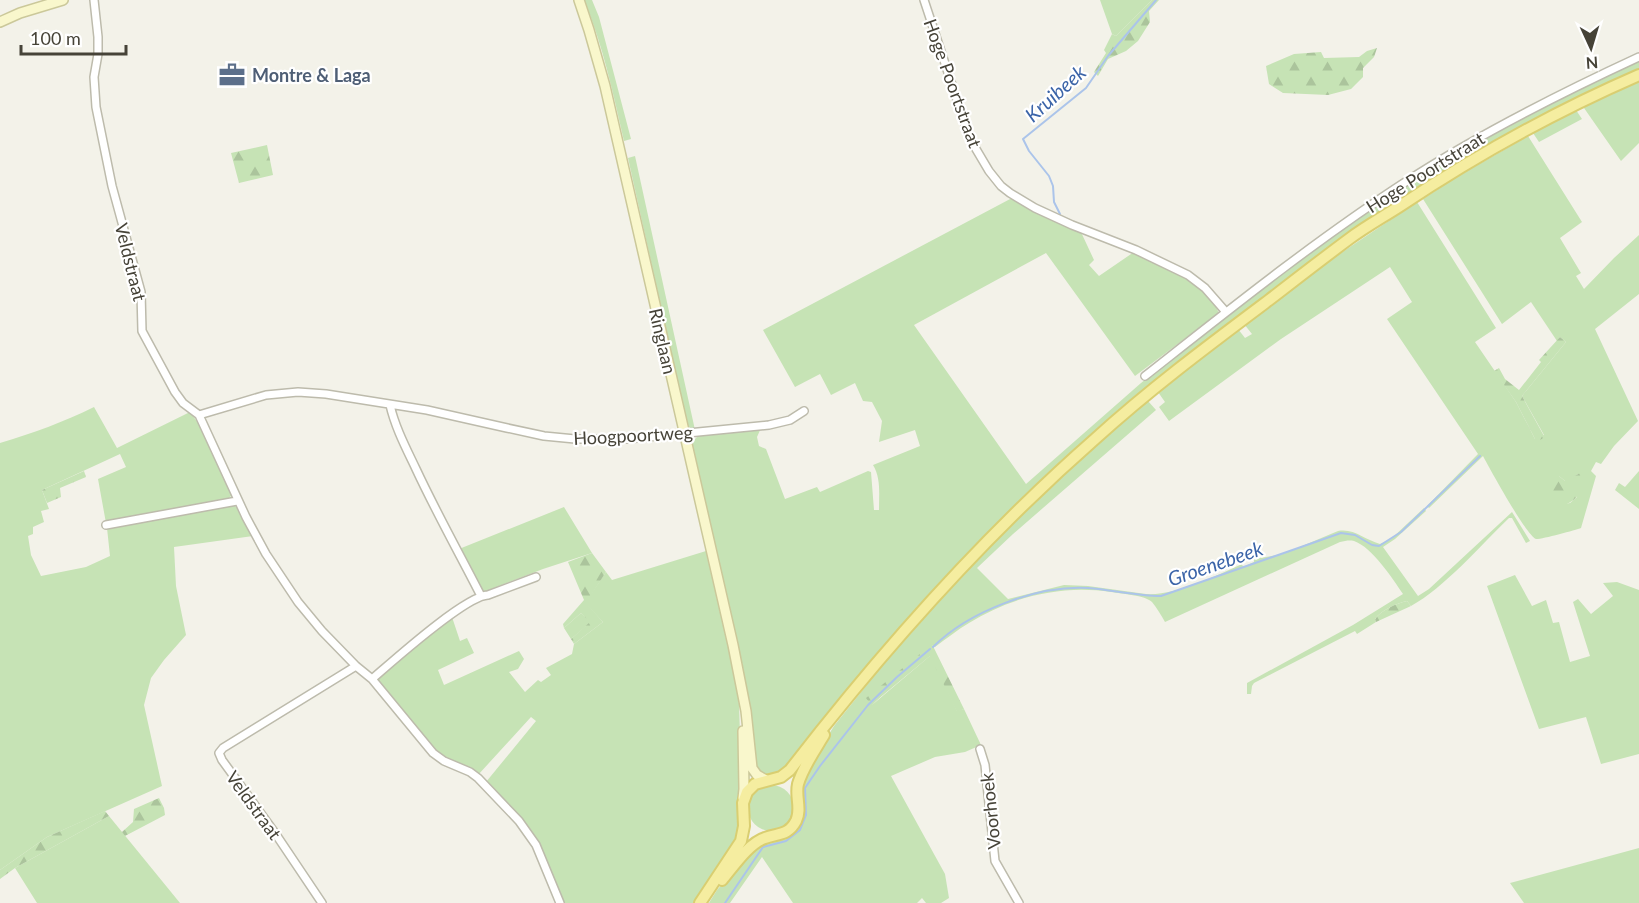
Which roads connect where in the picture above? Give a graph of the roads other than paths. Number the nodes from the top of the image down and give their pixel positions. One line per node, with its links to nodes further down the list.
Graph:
1 (63, 0): 5 (main road)
2 (94, 0): 12 (street, Veldstraat)
3 (579, 0): 13 (main road, Ringlaan)
4 (924, 0): 8 (street, Hoge Poortstraat)
5 (0, 22)
6 (1639, 57): 8 (street, Hoge Poortstraat)
7 (1639, 75): 21 (main road)
8 (1226, 312): 9 (street, Hoge Poortstraat)
9 (1145, 376)
10 (390, 405): 12 (street, Hoogpoortweg); 13 (street, Hoogpoortweg); 17 (street)
11 (804, 411): 13 (street, Hoogpoortweg)
12 (199, 415): 14 (street, Veldstraat)
13 (685, 434): 20 (main road, Ringlaan)
14 (237, 501): 15 (street); 18 (street, Veldstraat)
15 (106, 525)
16 (536, 577): 17 (street)
17 (481, 596): 19 (street)
18 (356, 666): 19 (street, Veldstraat); 28 (street, Veldstraat)
19 (372, 679): 29 (street, Veldstraat)
20 (741, 684): 23 (main road, Ringlaan); 25 (main road, Ringlaan)
21 (845, 702): 23 (main road); 24 (main road)
22 (980, 749): 31 (street, Voorhoek)
23 (769, 780): 24 (main road); 25 (main road)
24 (799, 802): 27 (main road)
25 (743, 803): 26 (main road)
26 (743, 815): 27 (main road); 30 (main road)
27 (767, 837): 30 (main road)
28 (319, 902)
29 (560, 903)
30 (701, 903)
31 (1019, 903)

